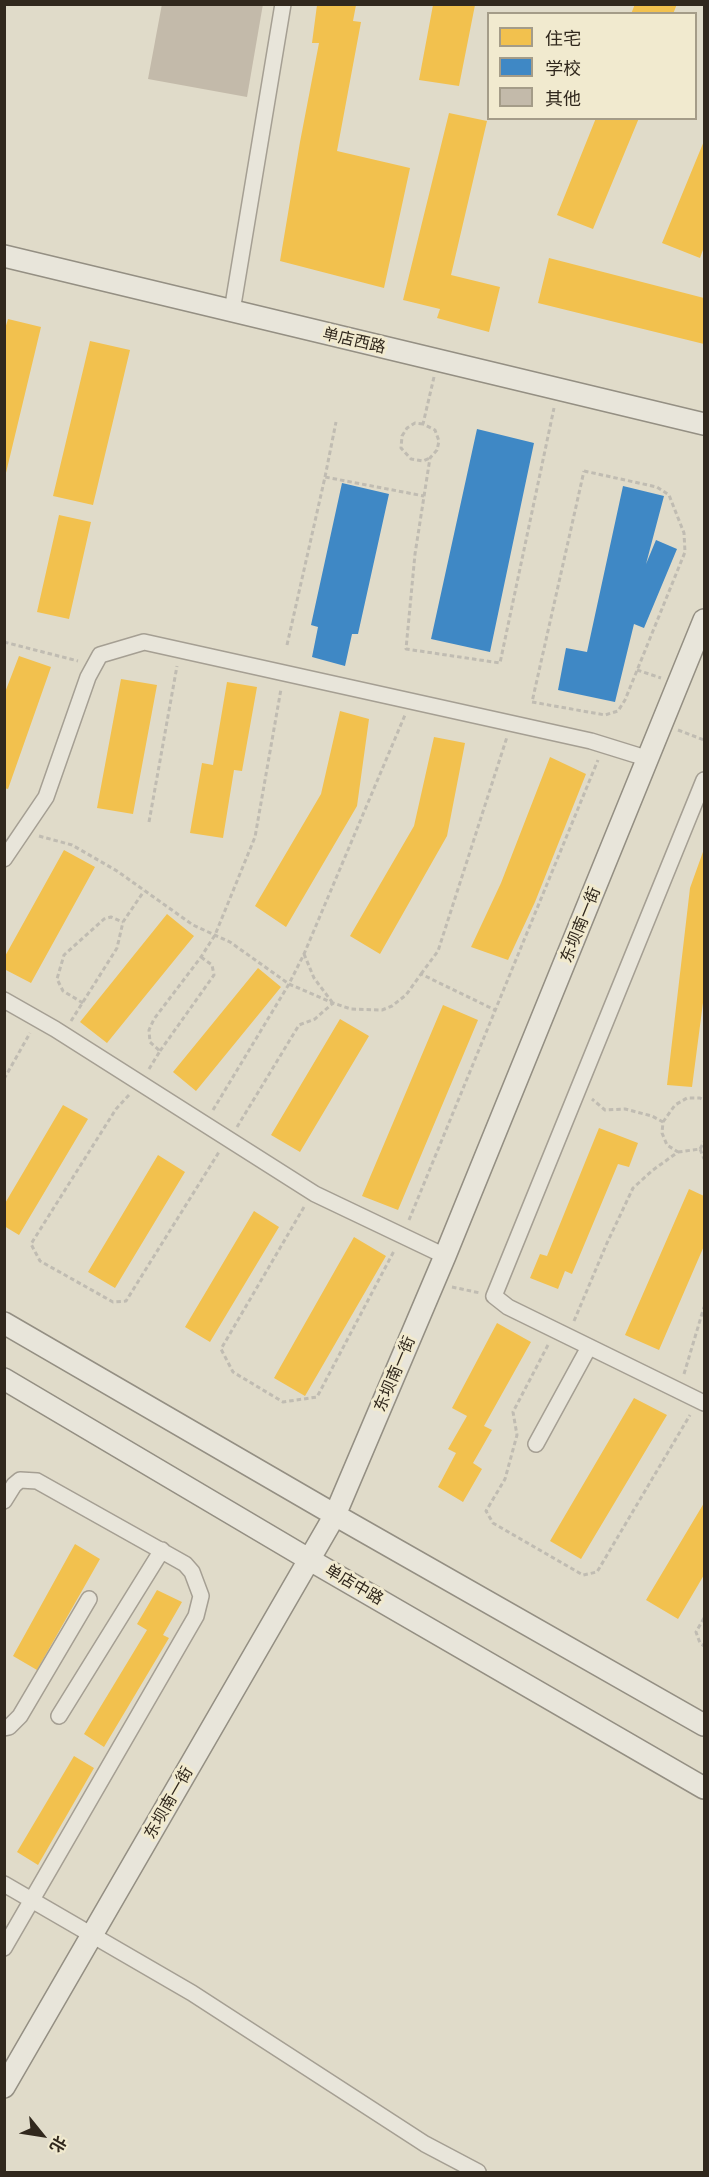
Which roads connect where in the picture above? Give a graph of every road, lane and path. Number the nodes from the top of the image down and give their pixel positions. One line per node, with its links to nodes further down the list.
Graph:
1 (283, 4): 3 (street)
2 (4, 256): 3 (street, 单店西路)
3 (232, 311): 4 (street, 单店西路)
4 (438, 361): 5 (street, 单店西路); 7 (path)
5 (558, 389): 8 (street, 单店西路); 11 (path)
6 (336, 422): 10 (path)
7 (423, 424): 9 (path); 9 (path)
8 (705, 424)
9 (430, 458): 11 (path)
10 (325, 477): 11 (path); 14 (path)
11 (424, 496)
12 (705, 620): 19 (street, 东坝南一街)
13 (4, 642): 16 (path)
14 (287, 645)
15 (180, 650): 16 (street); 18 (street); 27 (path)
16 (94, 665): 28 (street)
17 (637, 670): 17 (path); 19 (path)
18 (284, 672): 20 (street); 32 (path)
19 (678, 683): 22 (street, 东坝南一街)
20 (411, 701): 21 (street); 33 (path)
21 (511, 723): 24 (street); 35 (path)
22 (663, 724): 23 (path); 25 (street, 东坝南一街)
23 (705, 740)
24 (604, 745): 25 (street); 40 (path)
25 (649, 759): 57 (street, 东坝南一街)
26 (705, 780): 46 (street)
27 (149, 822)
28 (23, 832): 29 (street); 30 (path)
29 (4, 859)
30 (144, 891): 31 (path); 32 (path)
31 (123, 921): 38 (path); 38 (path)
32 (215, 935): 34 (path); 36 (path)
33 (304, 954): 36 (path); 39 (path)
34 (201, 957): 43 (path); 43 (path)
35 (421, 974): 39 (path); 40 (path)
36 (289, 984): 39 (path); 49 (path)
37 (4, 1000): 41 (street)
38 (83, 1003): 42 (path)
39 (333, 1003): 50 (path)
40 (495, 1010): 56 (path)
41 (38, 1018): 42 (street); 44 (path)
42 (63, 1034): 45 (street)
43 (160, 1051): 45 (path)
44 (4, 1079)
45 (140, 1084): 49 (street); 50 (path)
46 (576, 1094): 48 (path); 59 (street)
47 (705, 1100): 48 (path)
48 (663, 1122): 53 (path)
49 (204, 1125): 50 (street)
50 (228, 1140): 55 (street)
51 (705, 1142): 52 (path)
52 (700, 1149): 53 (path); 54 (path)
53 (678, 1152): 62 (path)
54 (705, 1159)
55 (315, 1194): 56 (street); 56 (path)
56 (402, 1236): 57 (street)
57 (445, 1256): 58 (street, 东坝南一街)
58 (434, 1283): 59 (path); 69 (street, 东坝南一街)
59 (494, 1296): 62 (street)
60 (705, 1307): 65 (path)
61 (4, 1323): 69 (street)
62 (561, 1333): 63 (street); 66 (path)
63 (589, 1347): 65 (street); 67 (street)
64 (4, 1378): 71 (street, 单店中路)
65 (679, 1390): 66 (street)
66 (702, 1401)
67 (536, 1444)
68 (4, 1502): 70 (street)
69 (335, 1515): 71 (street, 东坝南一街); 76 (street)
70 (162, 1550): 75 (street); 80 (street)
71 (310, 1560): 78 (street, 单店中路); 81 (street, 东坝南一街)
72 (89, 1599): 77 (street)
73 (705, 1618): 74 (path)
74 (705, 1646)
75 (59, 1716)
76 (705, 1725)
77 (4, 1728)
78 (705, 1788)
79 (4, 1884): 80 (street)
80 (32, 1900): 81 (street); 82 (street)
81 (93, 1935): 83 (street, 东坝南一街); 84 (street)
82 (4, 1948)
83 (4, 2087)
84 (478, 2172)

